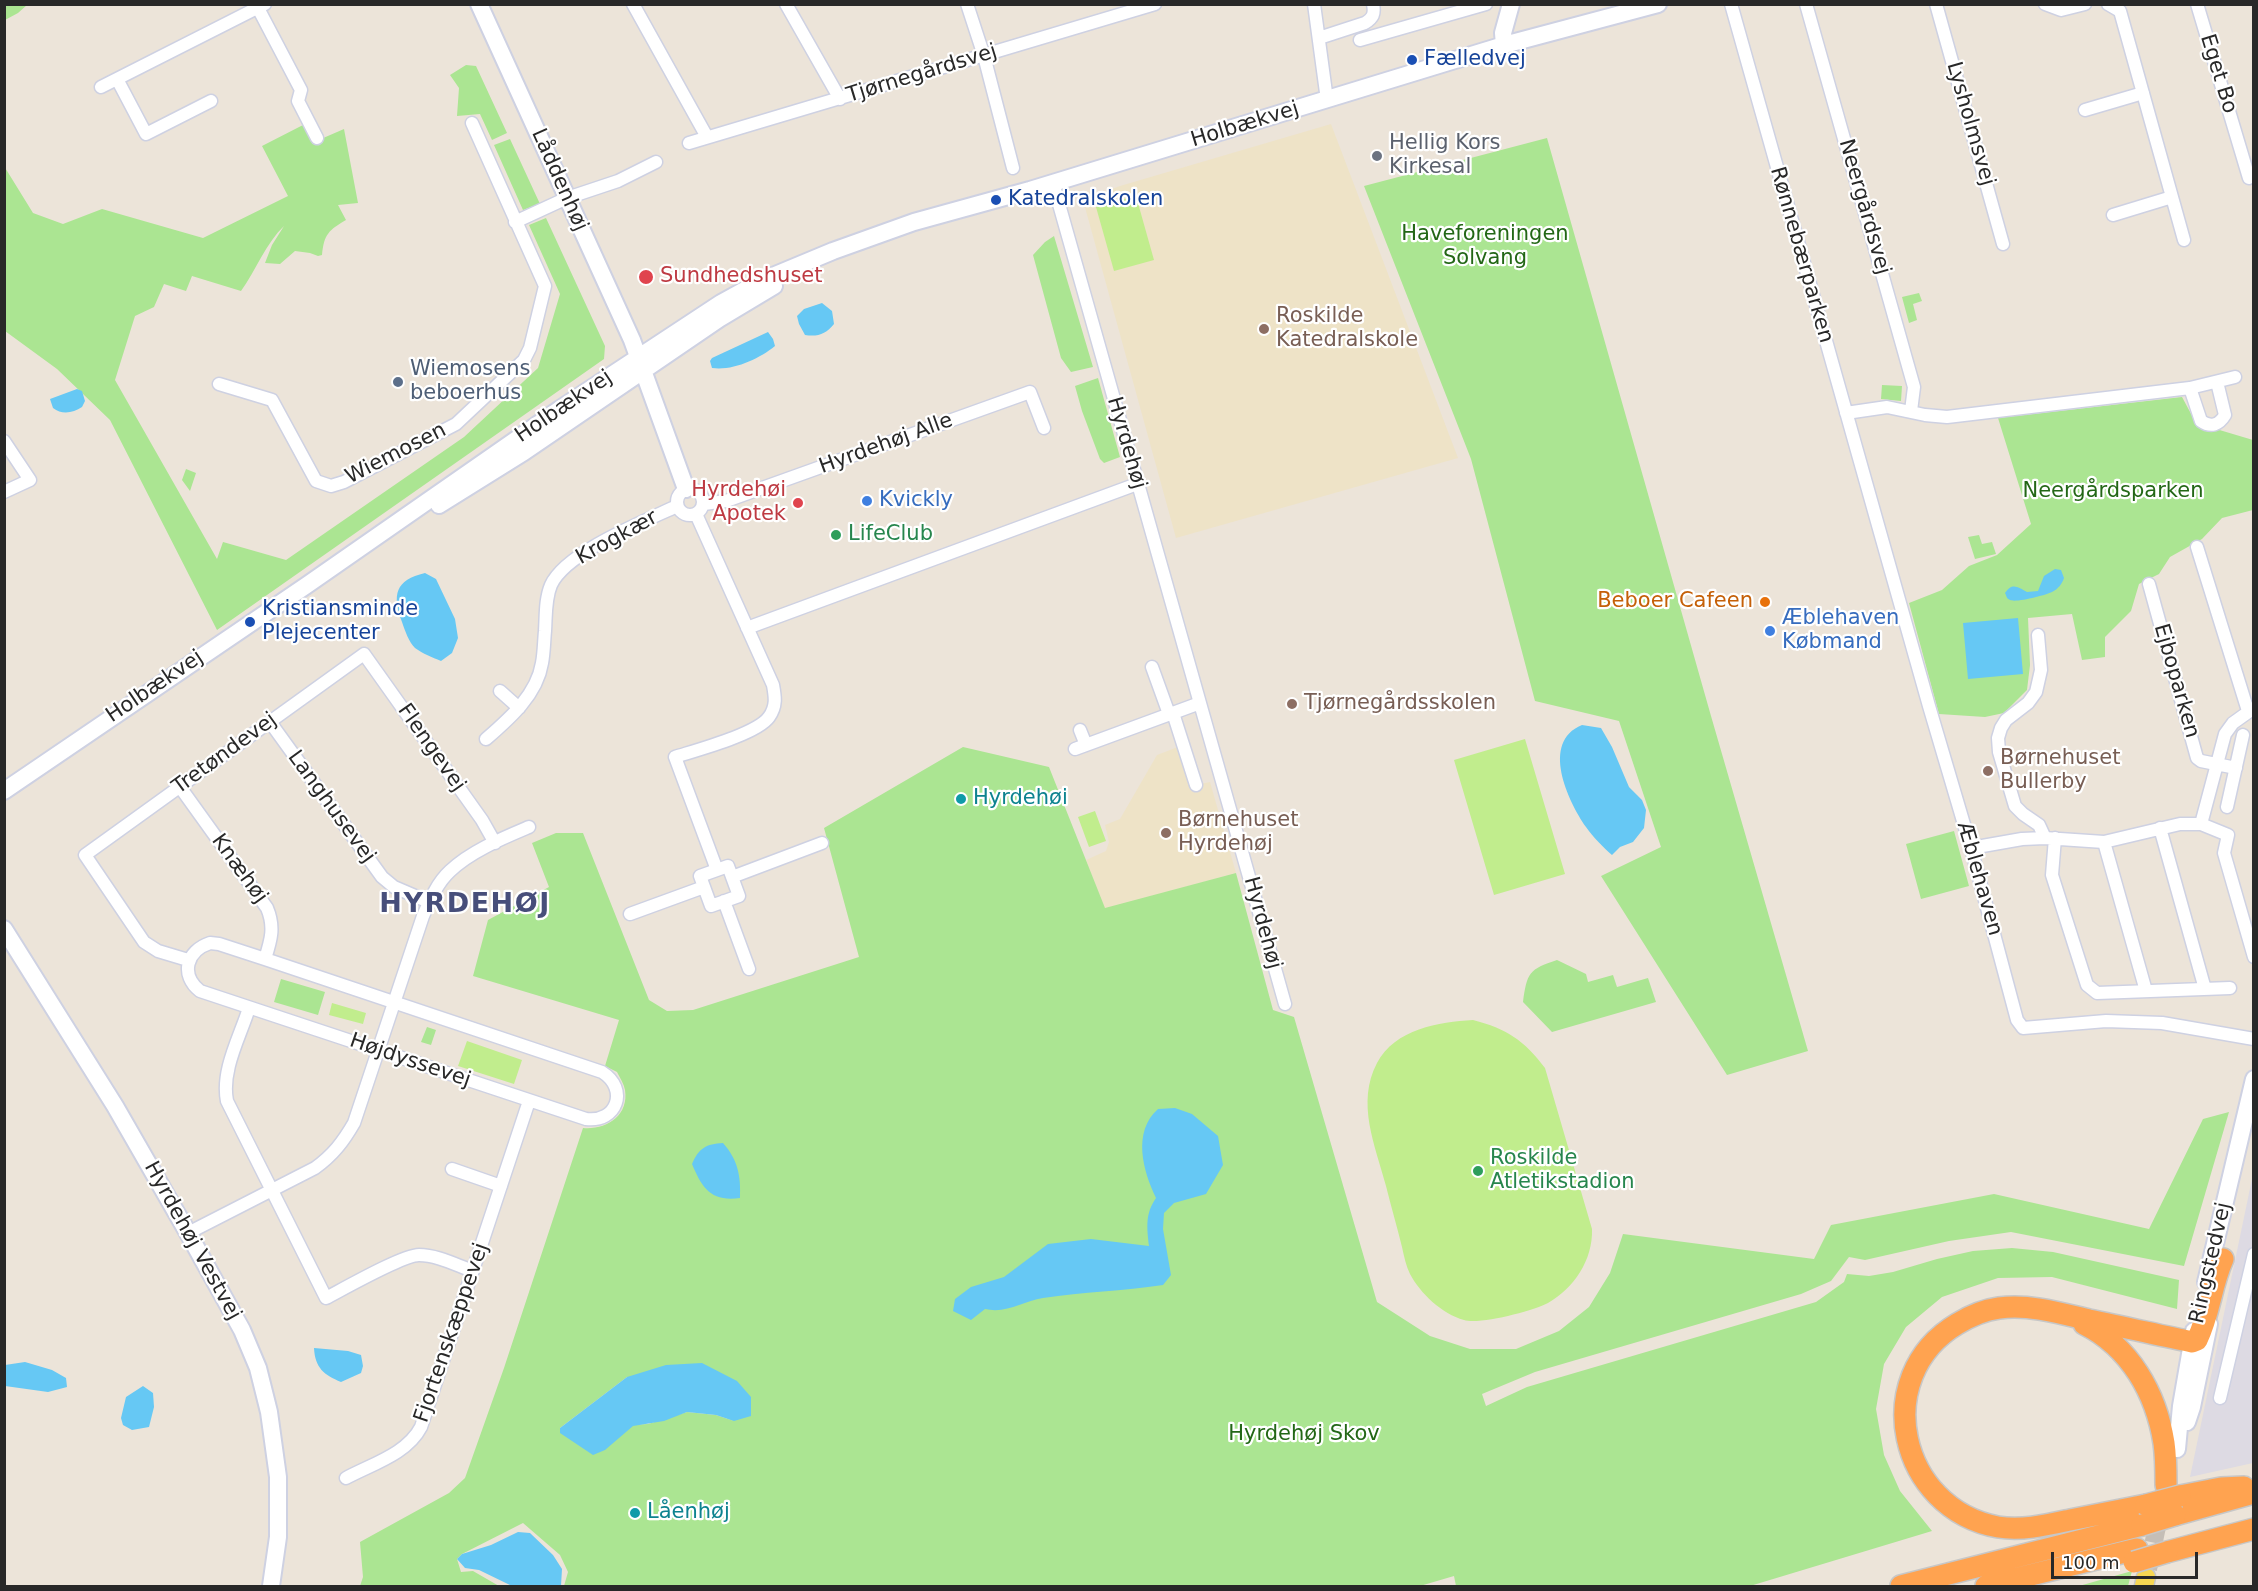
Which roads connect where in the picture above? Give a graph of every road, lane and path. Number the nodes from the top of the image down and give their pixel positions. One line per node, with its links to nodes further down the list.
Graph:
1 (479, 4): 39 (street, Låddenhøj)
2 (633, 4): 31 (street)
3 (786, 4): 26 (street)
4 (967, 4): 22 (street)
5 (1314, 4): 19 (street)
6 (1373, 4): 19 (street)
7 (1486, 4): 20 (street)
8 (1511, 4): 21 (street)
9 (1658, 4): 21 (street, Holbækvej)
10 (1731, 4): 50 (street, Rønnebærparken)
11 (1806, 4): 49 (street, Neergårdsvej)
12 (1936, 4): 43 (street, Lysholmsvej)
13 (2045, 4): 14 (street)
14 (2085, 4)
15 (2108, 4): 25 (street)
16 (2198, 4): 36 (street, Eget Bo)
17 (261, 6): 23 (street); 32 (street)
18 (1150, 6): 22 (street, Tjørnegårdsvej)
19 (1319, 38): 27 (street)
20 (1360, 40)
21 (1504, 45): 27 (street, Holbækvej)
22 (984, 56): 26 (street, Tjørnegårdsvej); 35 (street)
23 (117, 79): 24 (street); 28 (street)
24 (101, 87)
25 (2144, 93): 29 (street); 38 (street)
26 (840, 99): 31 (street, Tjørnegårdsvej)
27 (1327, 100): 37 (street, Holbækvej)
28 (211, 101)
29 (2085, 110)
30 (472, 123): 41 (street, Wiemosen)
31 (707, 136): 33 (street, Tjørnegårdsvej)
32 (317, 138)
33 (689, 143)
34 (656, 162): 39 (street)
35 (1013, 168)
36 (2249, 178)
37 (1053, 183): 44 (street, Holbækvej); 53 (street, Hyrdehøj)
38 (2172, 196): 40 (street); 42 (street)
39 (567, 198): 41 (street); 44 (street, Låddenhøj)
40 (2113, 215)
41 (515, 222): 47 (street, Wiemosen)
42 (2184, 240)
43 (2003, 244)
44 (640, 364): 54 (street); 78 (street, Holbækvej)
45 (2235, 377): 46 (street)
46 (2217, 382): 48 (street); 48 (street)
47 (219, 384)
48 (2190, 388): 49 (street)
49 (1911, 411): 50 (street)
50 (1846, 413): 57 (street, Rønnebærparken)
51 (1044, 428): 58 (street, Hyrdehøj Alle)
52 (4, 441): 55 (street)
53 (1137, 484): 61 (street); 66 (street, Hyrdehøj)
54 (686, 489): 56 (street); 58 (street)
55 (4, 492)
56 (677, 506): 58 (street); 67 (street, Krogkær)
57 (1872, 506): 87 (street, Æblehaven)
58 (700, 509): 61 (street)
59 (2197, 547): 68 (street, Ejboparken)
60 (2149, 584): 74 (street, Ejboparken)
61 (747, 628): 88 (street)
62 (2038, 635): 83 (street)
63 (364, 654): 70 (street, Tretøndevej); 85 (street, Flengevej)
64 (1152, 667): 69 (street)
65 (500, 691): 67 (street)
66 (1200, 703): 69 (street); 103 (street, Hyrdehøj)
67 (519, 708): 73 (street, Krogkær)
68 (2251, 710): 74 (street, Ejboparken)
69 (1171, 714): 71 (street); 76 (street)
70 (270, 722): 77 (street, Tretøndevej); 92 (street, Langhusevej)
71 (1080, 730)
72 (2243, 735): 75 (street)
73 (486, 739)
74 (2217, 764): 75 (street, Ejboparken); 80 (street, Ejboparken)
75 (2236, 768): 79 (street)
76 (1196, 785)
77 (180, 787): 96 (street, Knæhøj); 97 (street, Tretøndevej)
78 (4, 790)
79 (2227, 807)
80 (2201, 824): 82 (street); 95 (street)
81 (529, 827): 85 (street)
82 (2160, 828): 84 (street); 100 (street)
83 (2050, 838): 84 (street); 87 (street); 101 (street)
84 (2104, 842): 101 (street)
85 (495, 843): 92 (street)
86 (822, 843): 89 (street)
87 (1971, 848): 105 (street, Æblehaven)
88 (717, 870): 89 (street); 90 (street)
89 (732, 877): 91 (street)
90 (704, 887): 91 (street); 93 (street)
91 (724, 901): 98 (street)
92 (429, 902): 102 (street)
93 (630, 915)
94 (4, 929): 113 (street, Hyrdehøj Vestvej)
95 (2253, 957)
96 (265, 959): 97 (street, Højdyssevej); 102 (street, Højdyssevej)
97 (188, 960): 104 (street, Højdyssevej)
98 (749, 969)
99 (2230, 988): 100 (street)
100 (2205, 989): 101 (street)
101 (2146, 991)
102 (394, 1002): 106 (street); 108 (street, Højdyssevej)
103 (1285, 1004)
104 (249, 1008): 106 (street, Højdyssevej); 112 (street)
105 (2253, 1039)
106 (379, 1050): 108 (street, Højdyssevej); 112 (street)
107 (2253, 1079): 118 (street, Ringstedvej)
108 (529, 1101): 111 (street, Fjortenskæppevej)
109 (2253, 1126): 115 (street, Ringstedvej)
110 (453, 1169): 111 (street)
111 (501, 1186): 116 (street, Fjortenskæppevej)
112 (273, 1190): 113 (street); 116 (street)
113 (188, 1233): 130 (street, Hyrdehøj Vestvej)
114 (2253, 1254): 119 (street)
115 (2223, 1259): 118 (highway); 120 (street, Ringstedvej)
116 (473, 1271): 121 (street, Fjortenskæppevej)
117 (2062, 1314): 118 (highway); 124 (highway); 125 (highway)
118 (2192, 1342): 120 (street, Ringstedvej)
119 (2220, 1398)
120 (2177, 1449): 124 (street, Ringstedvej)
121 (346, 1478)
122 (2253, 1486): 124 (highway)
123 (2253, 1493): 124 (highway)
124 (2174, 1499): 125 (highway, bridge)
125 (2144, 1515): 131 (highway)
126 (2253, 1519): 128 (highway)
127 (2253, 1528): 128 (highway)
128 (2169, 1546): 129 (highway)
129 (2140, 1568): 132 (highway); 133 (highway)
130 (271, 1587)
131 (1901, 1587)
132 (1986, 1587)
133 (2045, 1587)

